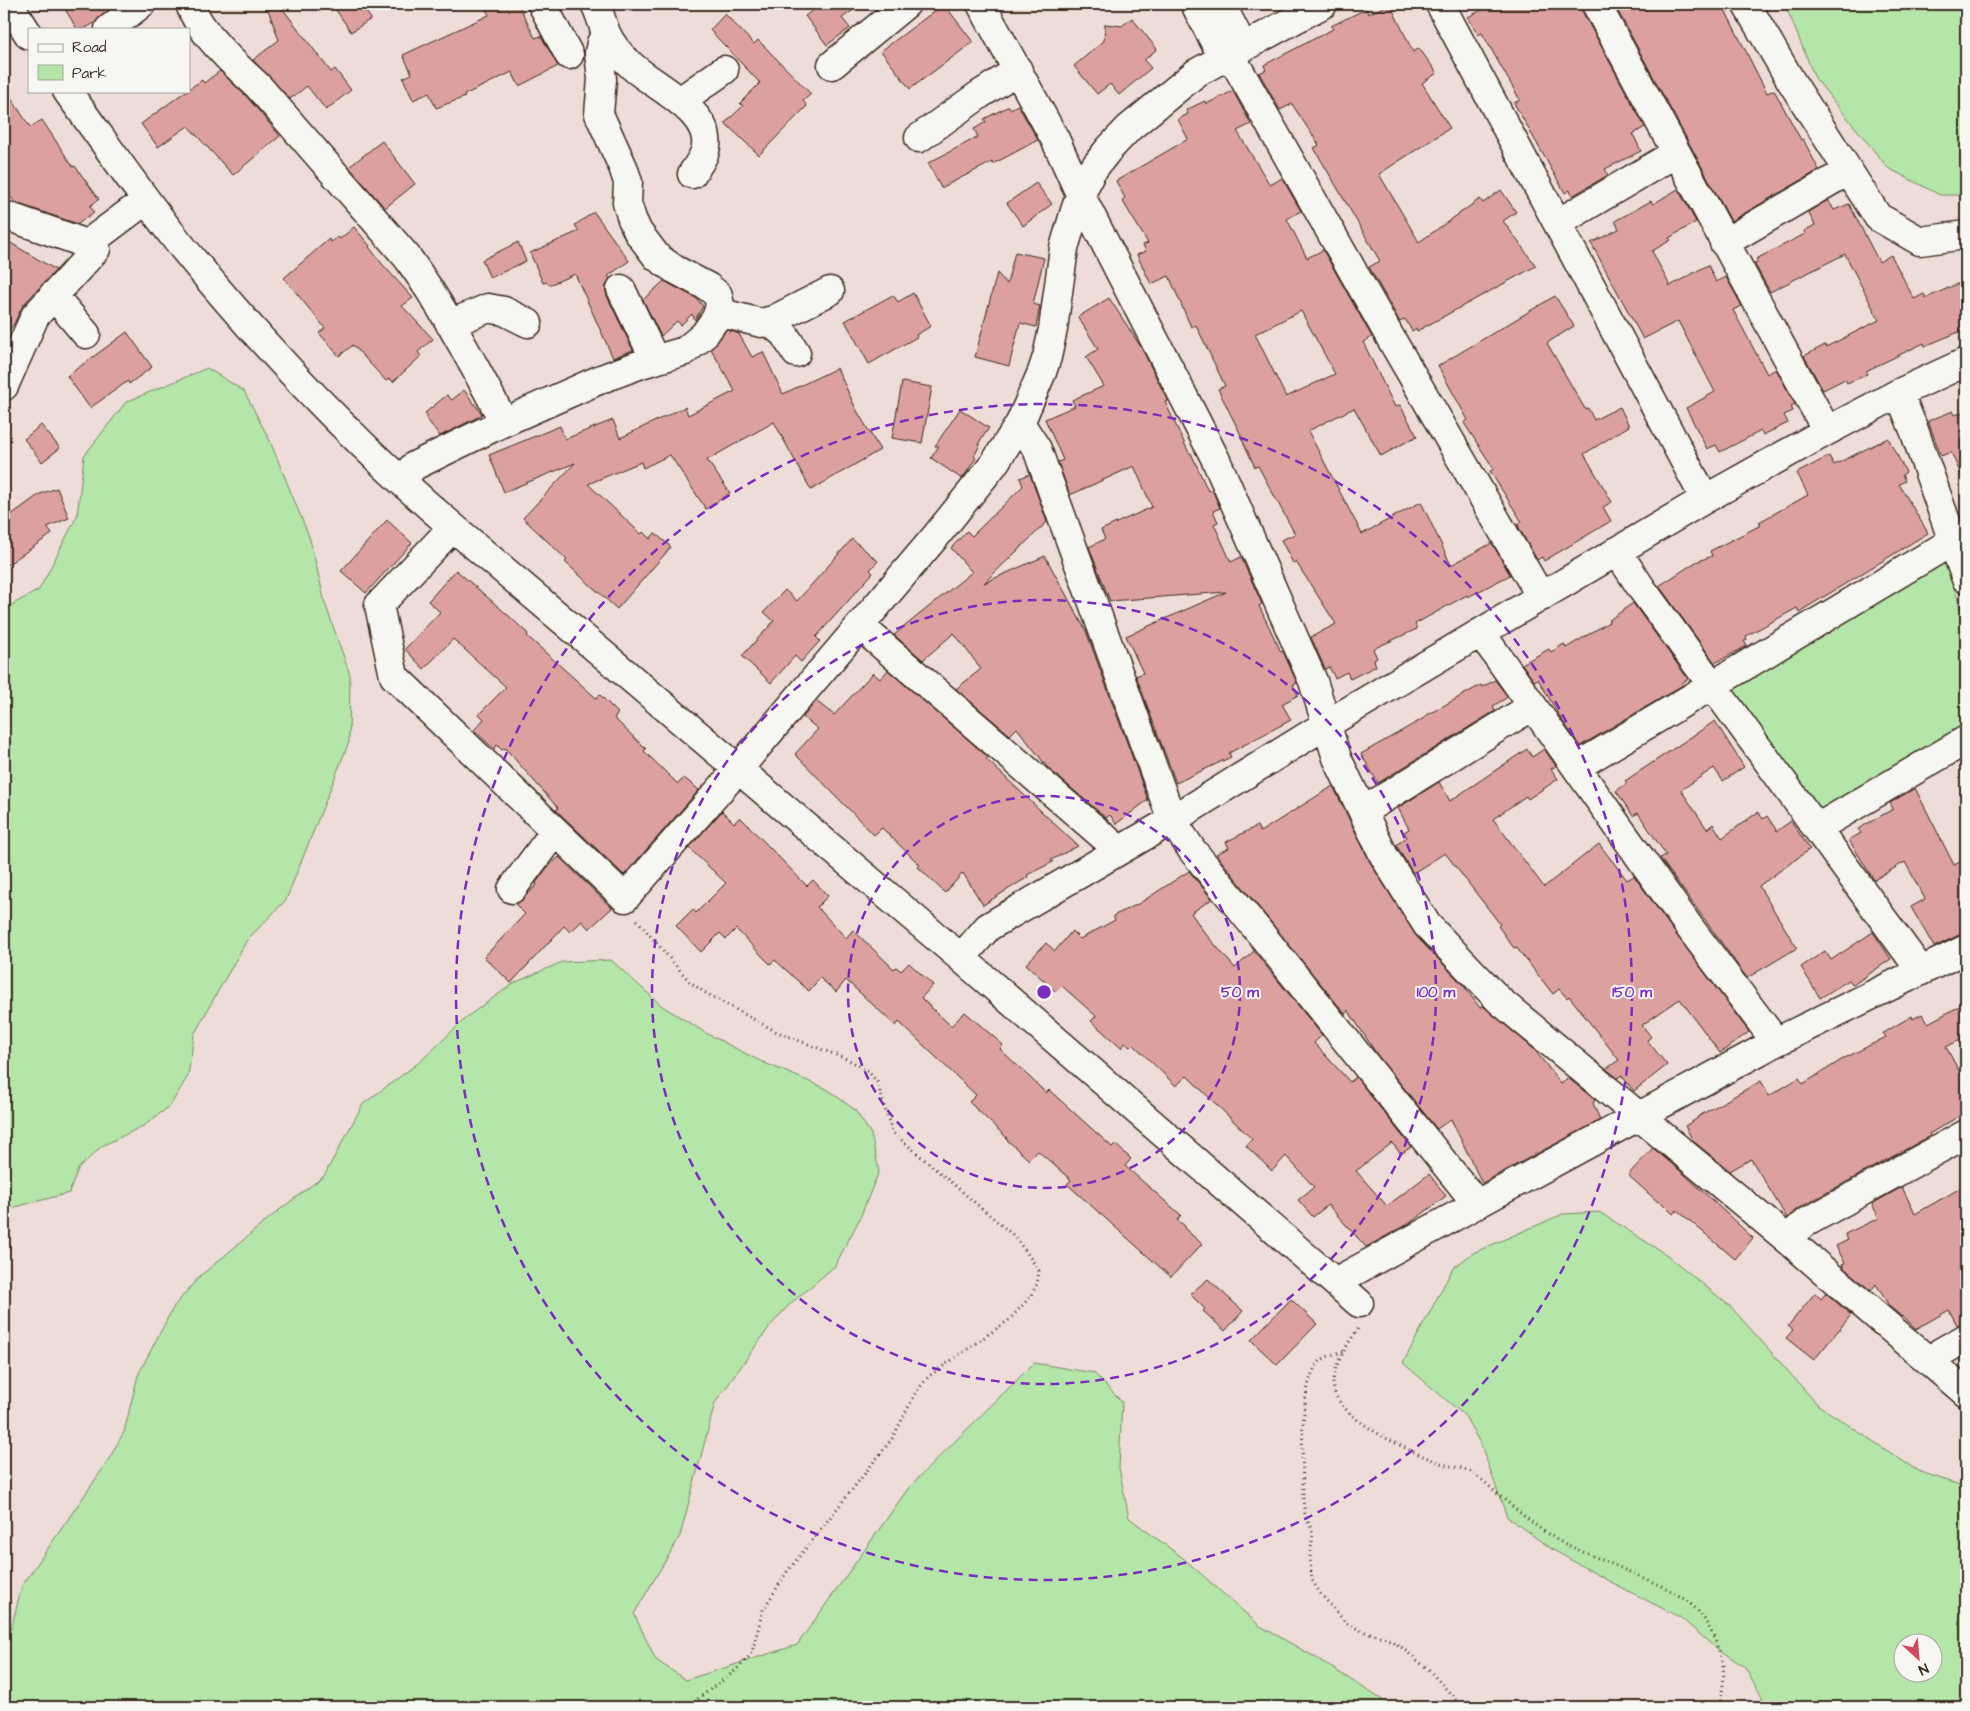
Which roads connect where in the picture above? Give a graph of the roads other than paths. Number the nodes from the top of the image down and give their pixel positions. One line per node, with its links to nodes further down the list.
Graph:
1 (9, 4): 15 (street)
2 (141, 4): 14 (street)
3 (190, 4): 41 (street)
4 (542, 4): 18 (street)
5 (596, 4): 16 (street)
6 (906, 4): 19 (street)
7 (981, 4): 21 (street)
8 (1195, 4): 17 (street)
9 (1221, 4): 17 (street)
10 (1323, 4): 17 (street)
11 (1440, 4): 31 (street)
12 (1596, 4): 25 (street)
13 (1746, 4): 26 (street)
14 (110, 28)
15 (28, 33)
16 (606, 33): 23 (street); 38 (street)
17 (1232, 53): 28 (street); 57 (street)
18 (569, 55)
19 (832, 65)
20 (724, 70): 23 (street)
21 (1018, 70): 24 (street); 28 (street)
22 (68, 92): 29 (street)
23 (680, 101): 27 (street)
24 (919, 138)
25 (1676, 153): 31 (street); 33 (street)
26 (1848, 171): 32 (street); 33 (street)
27 (692, 174)
28 (1081, 196): 49 (street); 62 (street)
29 (146, 200): 34 (street); 51 (street)
30 (4, 215): 34 (street)
31 (1558, 223): 52 (street)
32 (1966, 235)
33 (1724, 243): 50 (street)
34 (86, 245): 37 (street)
35 (621, 289): 44 (street)
36 (830, 291): 39 (street)
37 (53, 295): 42 (street); 46 (street)
38 (718, 312): 39 (street); 44 (street)
39 (769, 321): 43 (street)
40 (528, 323): 41 (street)
41 (450, 324): 48 (street)
42 (86, 334)
43 (796, 354)
44 (655, 360): 48 (street)
45 (1966, 362): 47 (street)
46 (4, 386)
47 (1899, 393): 50 (street); 54 (street)
48 (504, 422): 51 (street)
49 (1020, 423): 58 (street); 67 (street)
50 (1827, 431): 52 (street)
51 (401, 481): 53 (street)
52 (1705, 499): 55 (street)
53 (453, 527): 65 (street); 69 (street)
54 (1953, 541): 56 (street); 60 (street)
55 (1617, 551): 57 (street); 60 (street)
56 (1966, 579)
57 (1541, 597): 59 (street)
58 (860, 626): 65 (street); 70 (street)
59 (1481, 633): 61 (street); 62 (street)
60 (1713, 686): 64 (street); 68 (street)
61 (1533, 706): 64 (street); 66 (street)
62 (1327, 724): 66 (street); 67 (street)
63 (1966, 740): 68 (street)
64 (1576, 767): 75 (street)
65 (740, 768): 69 (street); 73 (street)
66 (1363, 811): 76 (street)
67 (1172, 820): 70 (street); 78 (street)
68 (1817, 828): 74 (street)
69 (555, 831): 71 (street)
70 (1118, 850): 73 (street)
71 (512, 889)
72 (1966, 948): 74 (street)
73 (961, 958): 80 (street)
74 (1920, 971): 75 (street)
75 (1776, 1042): 76 (street)
76 (1638, 1116): 78 (street); 79 (street)
77 (1966, 1134): 79 (street)
78 (1477, 1204): 80 (street)
79 (1787, 1239): 83 (street)
80 (1335, 1282): 81 (street)
81 (1359, 1304)
82 (1966, 1338): 83 (street)
83 (1930, 1362): 84 (street)
84 (1966, 1393)

